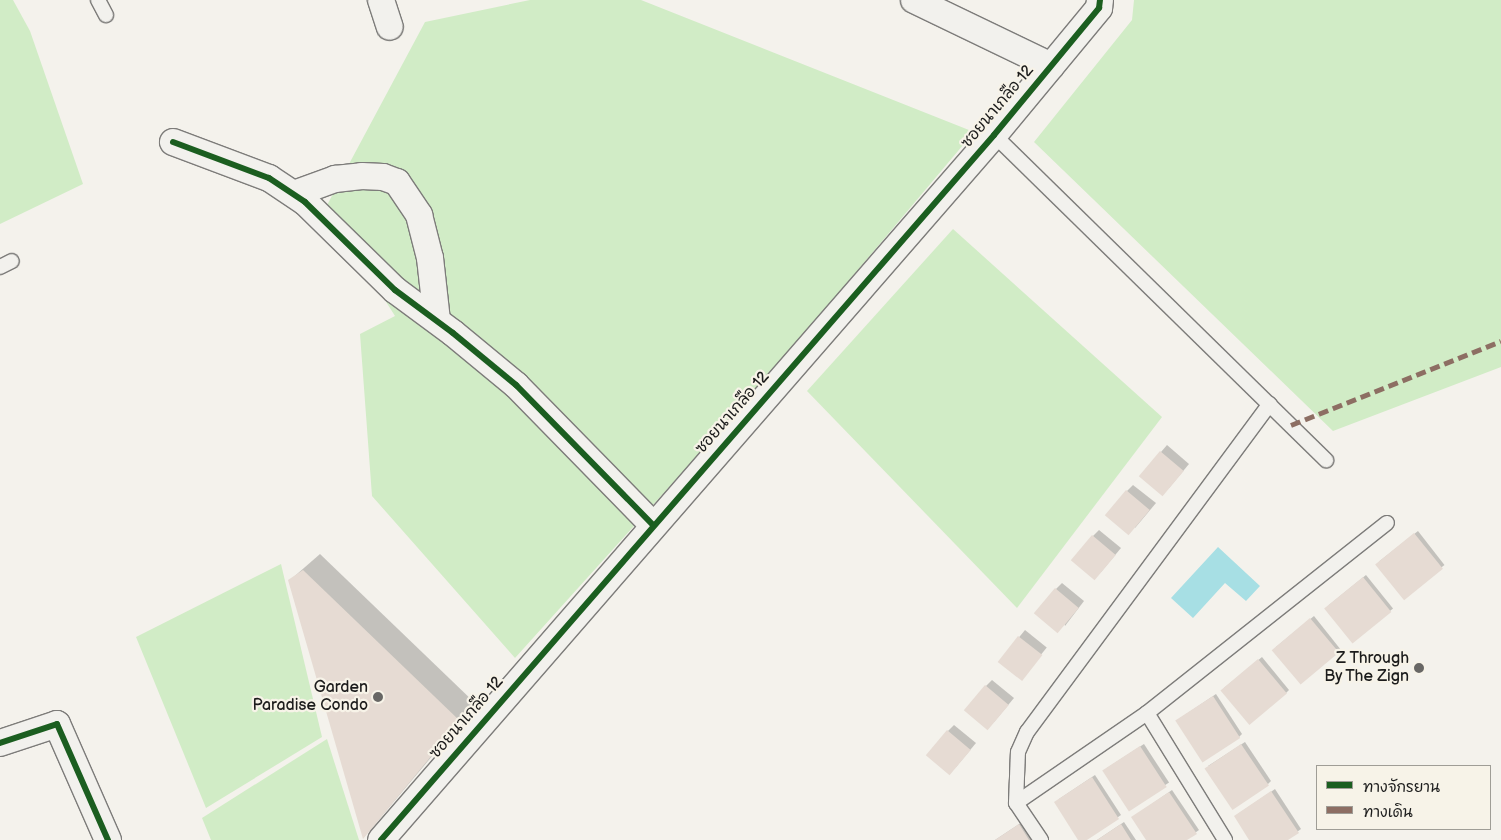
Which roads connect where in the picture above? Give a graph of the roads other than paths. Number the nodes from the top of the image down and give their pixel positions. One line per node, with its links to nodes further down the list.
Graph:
1 (98, 0): 5 (lane)
2 (381, 0): 6 (street)
3 (914, 0): 7 (street)
4 (1100, 0): 7 (street, ซอยนาเกลือ 12)
5 (106, 15)
6 (390, 27)
7 (1051, 66): 8 (street, ซอยนาเกลือ 12)
8 (994, 135): 12 (lane); 15 (street, ซอยนาเกลือ 12)
9 (173, 142): 10 (street)
10 (294, 194): 11 (street); 11 (street)
11 (437, 320): 15 (street)
12 (1270, 404): 13 (lane); 18 (lane)
13 (1326, 460)
14 (1387, 523): 16 (lane)
15 (653, 525): 20 (street, ซอยนาเกลือ 12)
16 (1147, 713): 18 (lane); 22 (lane)
17 (0, 744): 19 (street)
18 (1016, 803): 21 (lane)
19 (108, 840)
20 (381, 840)
21 (1041, 840)
22 (1225, 840)

